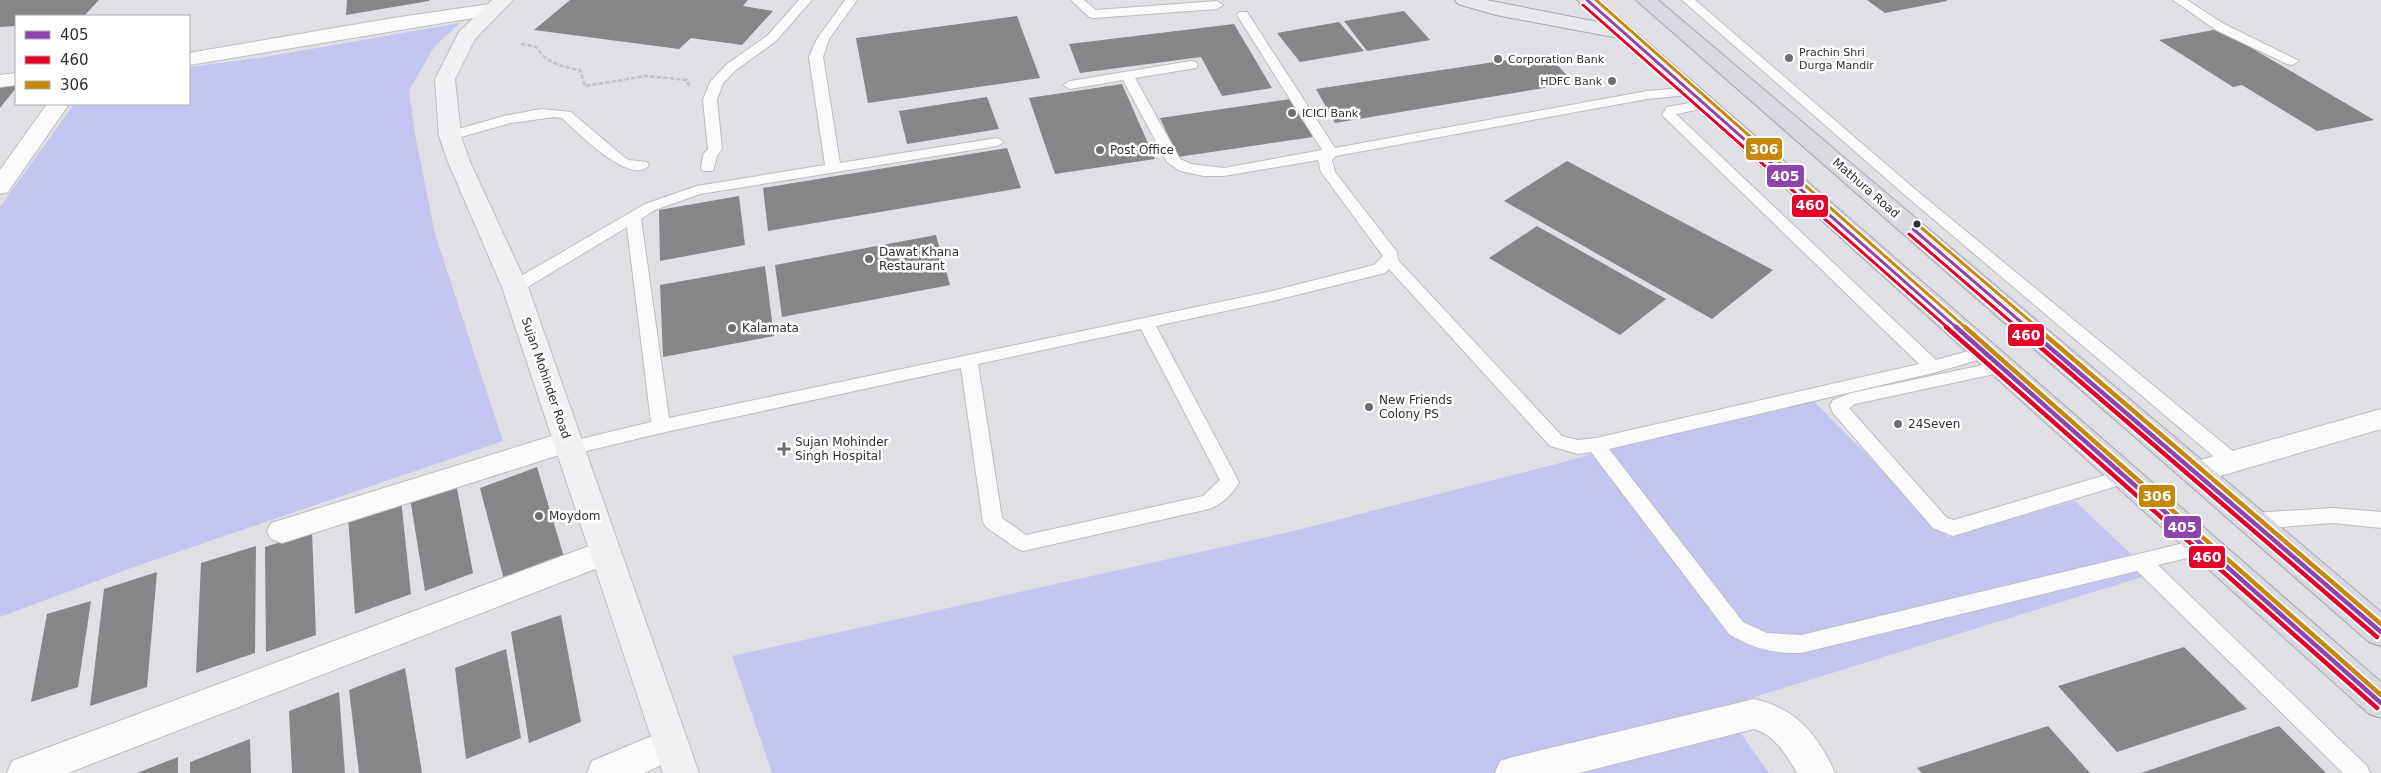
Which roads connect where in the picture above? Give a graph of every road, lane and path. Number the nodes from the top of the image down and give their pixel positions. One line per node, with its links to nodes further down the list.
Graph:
1 (806, 0): 29 (lane)
2 (851, 0): 28 (lane)
3 (1077, 0): 10 (lane)
4 (1465, 0): 12 (main road)
5 (1588, 0): 12 (highway)
6 (1646, 0): 43 (highway, Mathura Road)
7 (1688, 0): 42 (lane)
8 (2179, 0): 15 (lane)
9 (496, 5): 14 (street); 24 (street, Sujan Mohinder Road)
10 (1217, 5)
11 (1243, 15): 26 (lane)
12 (1624, 32): 22 (highway)
13 (521, 44): 21 (path)
14 (190, 59)
15 (2292, 61)
16 (1191, 65): 17 (lane)
17 (1128, 76): 20 (lane); 26 (lane)
18 (15, 79): 19 (street)
19 (0, 81)
20 (1070, 85)
21 (690, 88)
22 (1699, 97): 26 (lane); 35 (highway); 37 (lane)
23 (57, 105): 30 (street)
24 (450, 136): 27 (lane); 33 (street, Sujan Mohinder Road)
25 (997, 142): 28 (lane)
26 (1331, 154): 32 (lane)
27 (642, 165)
28 (833, 167): 31 (lane)
29 (708, 168)
30 (0, 187)
31 (633, 218): 33 (lane); 39 (lane)
32 (1390, 261): 34 (lane); 41 (lane)
33 (515, 287): 40 (street, Sujan Mohinder Road)
34 (1146, 323): 36 (lane); 36 (lane)
35 (1994, 360): 37 (lane); 44 (highway); 44 (lane)
36 (969, 361): 39 (lane)
37 (1933, 367): 41 (lane)
38 (2381, 419): 42 (street)
39 (661, 426): 40 (lane)
40 (569, 445): 47 (street); 49 (street, Sujan Mohinder Road)
41 (1596, 445): 50 (lane)
42 (2233, 462): 43 (street)
43 (2196, 472): 46 (highway, Mathura Road)
44 (2126, 476): 48 (highway)
45 (2381, 520): 46 (lane)
46 (2253, 521): 51 (highway, Mathura Road)
47 (282, 531)
48 (2205, 546): 50 (lane); 52 (highway)
49 (605, 552): 53 (street, Sujan Mohinder Road); 54 (street)
50 (2141, 562): 58 (lane)
51 (2381, 632)
52 (2381, 703)
53 (676, 758): 55 (street)
54 (25, 773)
55 (605, 773)
56 (1513, 773): 57 (street)
57 (1817, 773)
58 (2359, 773)

